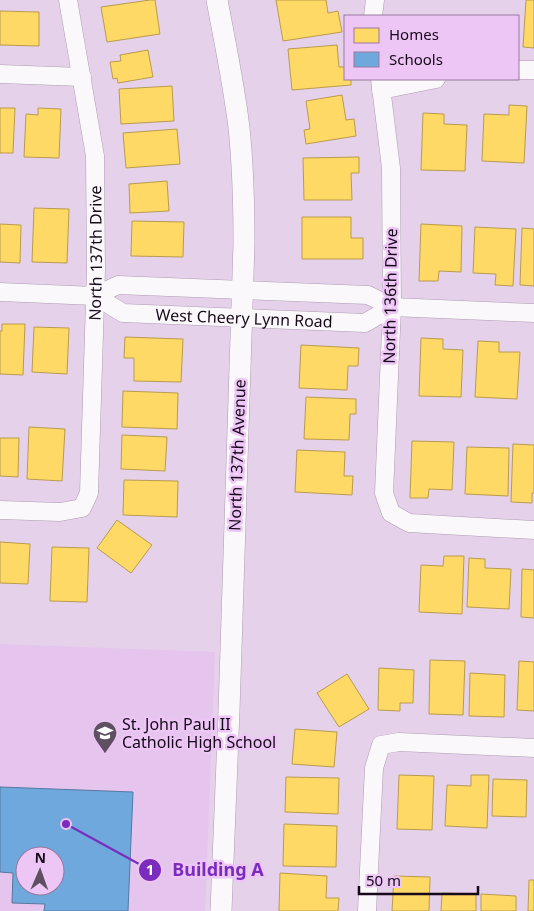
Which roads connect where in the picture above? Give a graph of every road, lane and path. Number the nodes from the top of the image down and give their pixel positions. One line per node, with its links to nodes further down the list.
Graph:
1 (68, 0): 8 (street, North 137th Drive)
2 (217, 0): 11 (street, North 137th Avenue)
3 (375, 0): 4 (street)
4 (373, 15)
5 (519, 70): 6 (street)
6 (534, 70)
7 (0, 74): 8 (street)
8 (82, 77): 13 (street, North 137th Drive)
9 (427, 80): 10 (street)
10 (381, 85): 14 (street, North 136th Drive)
11 (243, 290): 13 (street, West Cheery Lynn Road); 14 (street, West Cheery Lynn Road); 16 (street, North 137th Avenue)
12 (0, 292): 13 (street, West Cheery Lynn Road)
13 (95, 296): 16 (street, West Cheery Lynn Road); 17 (street, North 137th Drive)
14 (392, 307): 15 (street, West Cheery Lynn Road); 16 (street, West Cheery Lynn Road); 18 (street, North 136th Drive)
15 (534, 313)
16 (242, 317): 20 (street, North 137th Avenue)
17 (0, 510)
18 (534, 530)
19 (534, 748): 21 (street)
20 (221, 911)
21 (367, 911)

